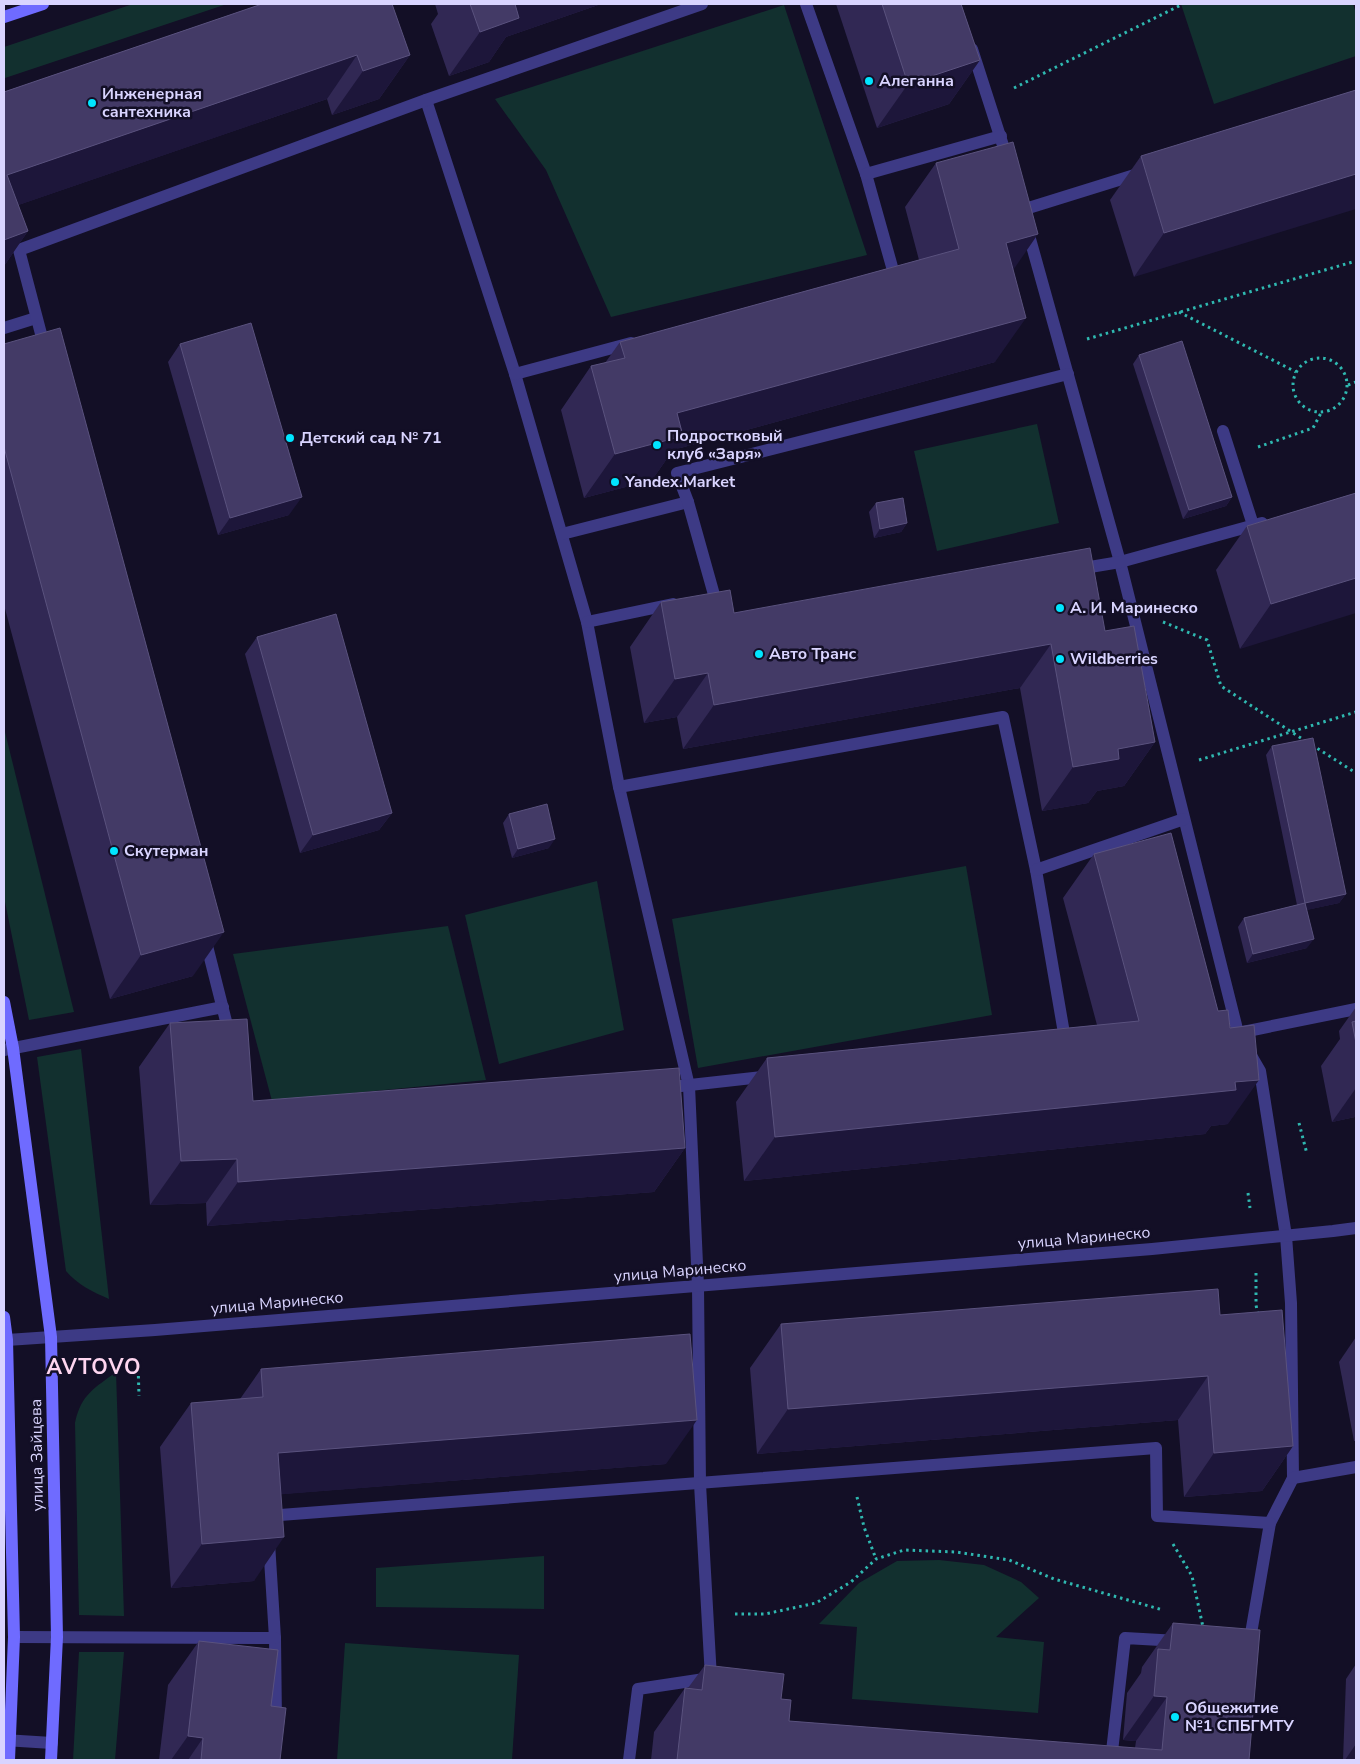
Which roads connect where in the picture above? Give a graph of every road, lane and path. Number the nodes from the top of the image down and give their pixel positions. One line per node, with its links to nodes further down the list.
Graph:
1 (43, 4): 5 (street)
2 (702, 4): 7 (street)
3 (806, 4): 12 (street)
4 (1181, 5): 8 (path)
5 (4, 17)
6 (968, 39): 8 (street)
7 (426, 100): 18 (street); 24 (street)
8 (989, 100): 9 (street)
9 (1001, 136): 11 (street); 12 (street)
10 (1152, 169): 14 (street)
11 (1011, 171)
12 (866, 174): 16 (street)
13 (1017, 195): 14 (street)
14 (1022, 210): 21 (street)
15 (1356, 261): 17 (path)
16 (876, 279)
17 (1179, 311): 21 (path); 23 (path)
18 (36, 318): 19 (street); 22 (street)
19 (4, 328)
20 (648, 339): 24 (street)
21 (1060, 347): 25 (street)
22 (49, 366)
23 (1296, 372): 27 (path); 28 (path)
24 (515, 374): 34 (street)
25 (1068, 374): 31 (street); 35 (street)
26 (1356, 382): 27 (path)
27 (1348, 384): 28 (path)
28 (1321, 413): 30 (path)
29 (1223, 431): 30 (street)
30 (1231, 456): 33 (street)
31 (688, 502): 34 (street); 40 (street)
32 (1272, 521): 33 (street)
33 (1253, 526): 35 (street)
34 (562, 534): 39 (street)
35 (1120, 562): 36 (street); 38 (street)
36 (1062, 572)
37 (685, 602): 39 (street)
38 (1135, 621): 42 (path); 43 (street)
39 (587, 622): 45 (street)
40 (722, 623)
41 (1356, 712): 42 (path)
42 (1292, 732): 43 (path); 44 (path)
43 (1172, 769): 46 (street)
44 (1356, 773)
45 (619, 787): 47 (street); 57 (street)
46 (1184, 819): 47 (street); 52 (street)
47 (1036, 870): 53 (street)
48 (202, 930): 50 (street)
49 (4, 1002): 55 (street, улица Зайцева)
50 (223, 1007): 54 (street); 55 (street)
51 (1356, 1009): 52 (street)
52 (1238, 1033): 60 (street)
53 (1045, 1041)
54 (232, 1044)
55 (8, 1049): 63 (street, улица Зайцева)
56 (786, 1074): 57 (street)
57 (689, 1086): 58 (street); 61 (street)
58 (650, 1089)
59 (1356, 1228): 60 (street, улица Маринеско)
60 (1286, 1236): 61 (street, улица Маринеско); 69 (street)
61 (698, 1286): 63 (street, улица Маринеско); 70 (street)
62 (4, 1317): 64 (street, улица Зайцева)
63 (51, 1337): 64 (street, улица Маринеско); 79 (street, улица Зайцева)
64 (7, 1340): 78 (street, улица Зайцева)
65 (138, 1362): 66 (path)
66 (139, 1396)
67 (1356, 1467): 69 (street)
68 (851, 1472): 70 (street); 71 (street); 73 (path)
69 (1293, 1478): 72 (street)
70 (700, 1484): 75 (street); 80 (street)
71 (1157, 1516): 72 (street); 77 (path)
72 (1270, 1523): 82 (street)
73 (876, 1558): 74 (path); 75 (path)
74 (1165, 1611)
75 (707, 1615): 89 (street)
76 (1193, 1619): 77 (path)
77 (1202, 1621): 81 (path)
78 (14, 1637): 79 (street); 84 (street, улица Зайцева)
79 (57, 1637): 80 (street); 85 (street, улица Зайцева)
80 (275, 1638): 83 (street)
81 (1207, 1642): 86 (street)
82 (1232, 1644)
83 (274, 1732)
84 (7, 1740): 85 (street); 87 (street, улица Зайцева)
85 (52, 1743): 88 (street, улица Зайцева)
86 (1091, 1758)
87 (9, 1760)
88 (51, 1760)
89 (629, 1760)

